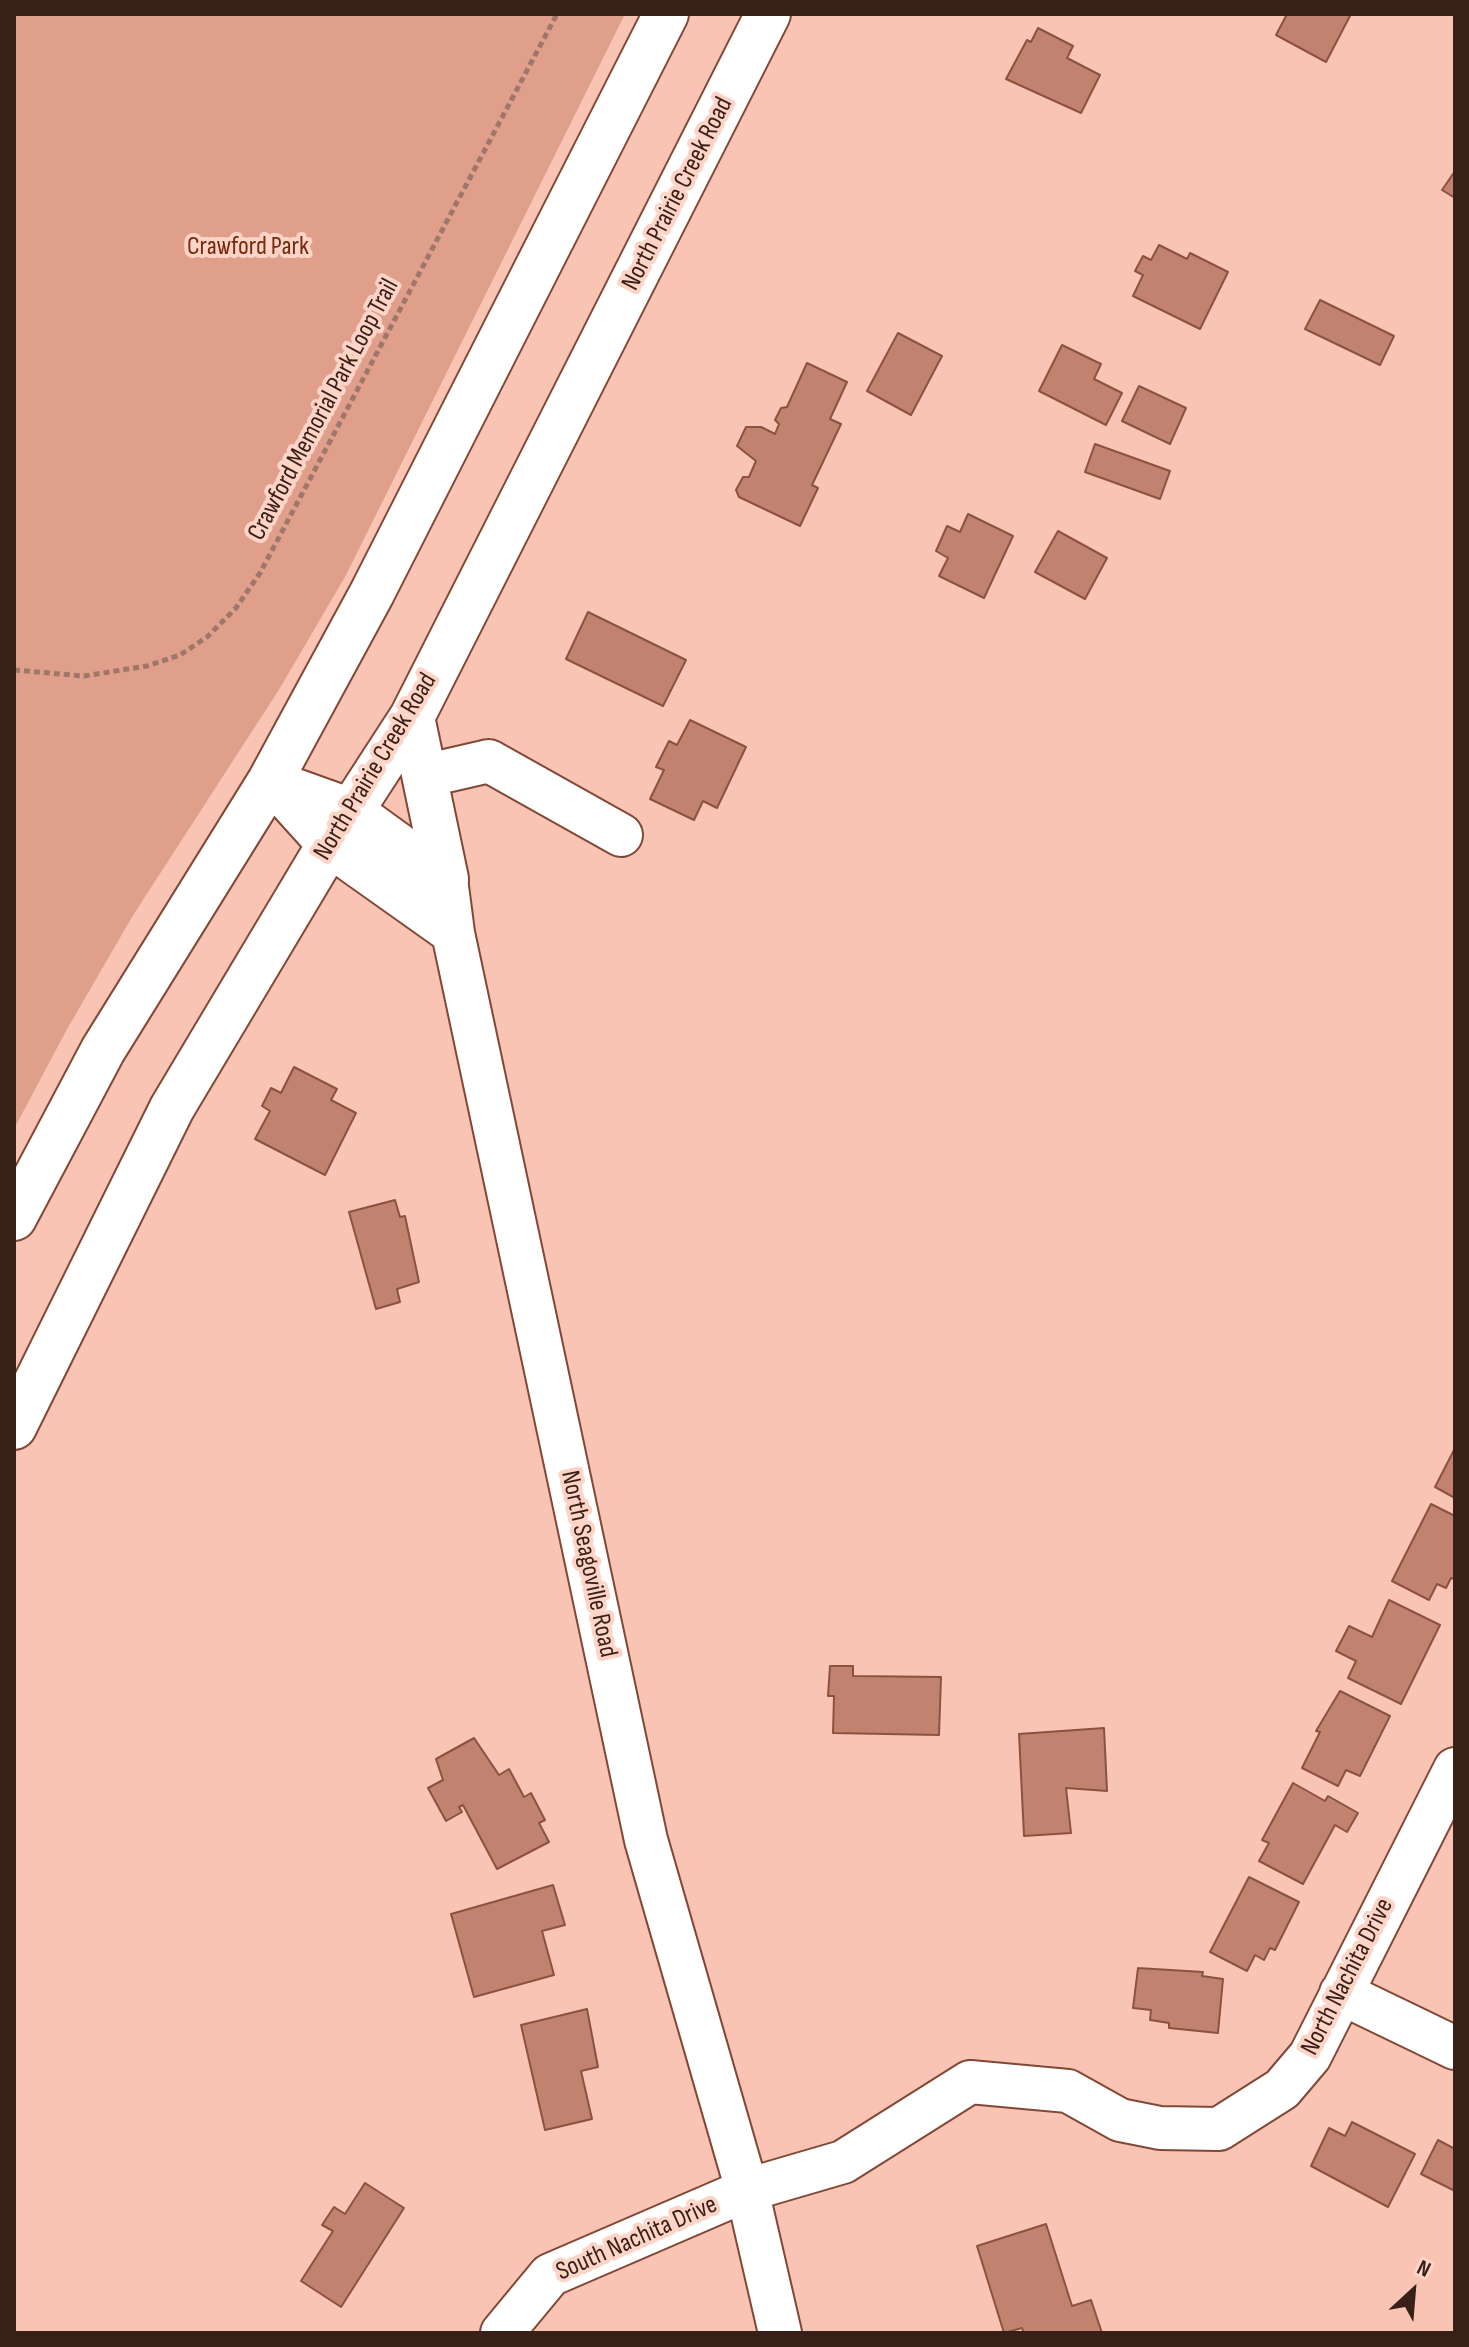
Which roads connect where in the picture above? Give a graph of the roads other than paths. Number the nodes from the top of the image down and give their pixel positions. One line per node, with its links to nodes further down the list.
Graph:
1 (666, 14): 5 (main road)
2 (768, 14): 3 (main road, North Prairie Creek Road)
3 (412, 717): 4 (main road); 6 (main road, North Prairie Creek Road)
4 (424, 776): 7 (street); 8 (main road)
5 (270, 781): 6 (street); 10 (main road)
6 (340, 828): 8 (street); 9 (street); 11 (main road, North Prairie Creek Road)
7 (621, 835)
8 (446, 879): 9 (street, North Seagoville Road)
9 (453, 933): 15 (street, North Seagoville Road)
10 (14, 1218)
11 (14, 1427)
12 (1455, 1769): 13 (street, North Nachita Drive)
13 (1341, 1993): 14 (street); 15 (street, North Nachita Drive)
14 (1455, 2048)
15 (747, 2190): 16 (street, South Nachita Drive); 17 (street, North Seagoville Road)
16 (502, 2333)
17 (780, 2333)

